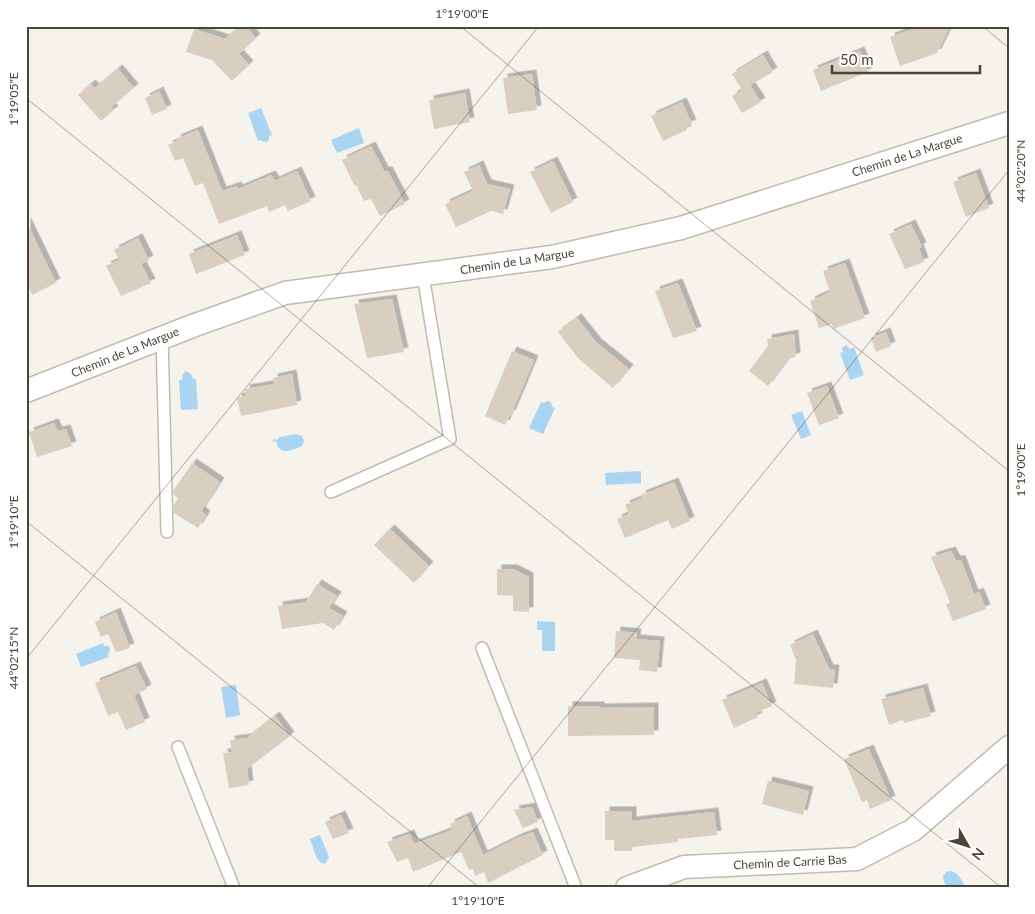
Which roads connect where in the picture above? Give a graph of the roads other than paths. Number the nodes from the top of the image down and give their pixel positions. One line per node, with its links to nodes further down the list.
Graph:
1 (1009, 122): 2 (street, Chemin de La Margue)
2 (423, 275): 3 (street, Chemin de La Margue); 5 (lane)
3 (162, 337): 4 (street, Chemin de La Margue); 6 (lane)
4 (26, 392)
5 (331, 492)
6 (167, 532)
7 (482, 648): 11 (lane)
8 (178, 746): 10 (lane)
9 (1009, 747): 12 (street, Chemin de Carrie Bas)
10 (234, 888)
11 (576, 888)
12 (628, 888)

